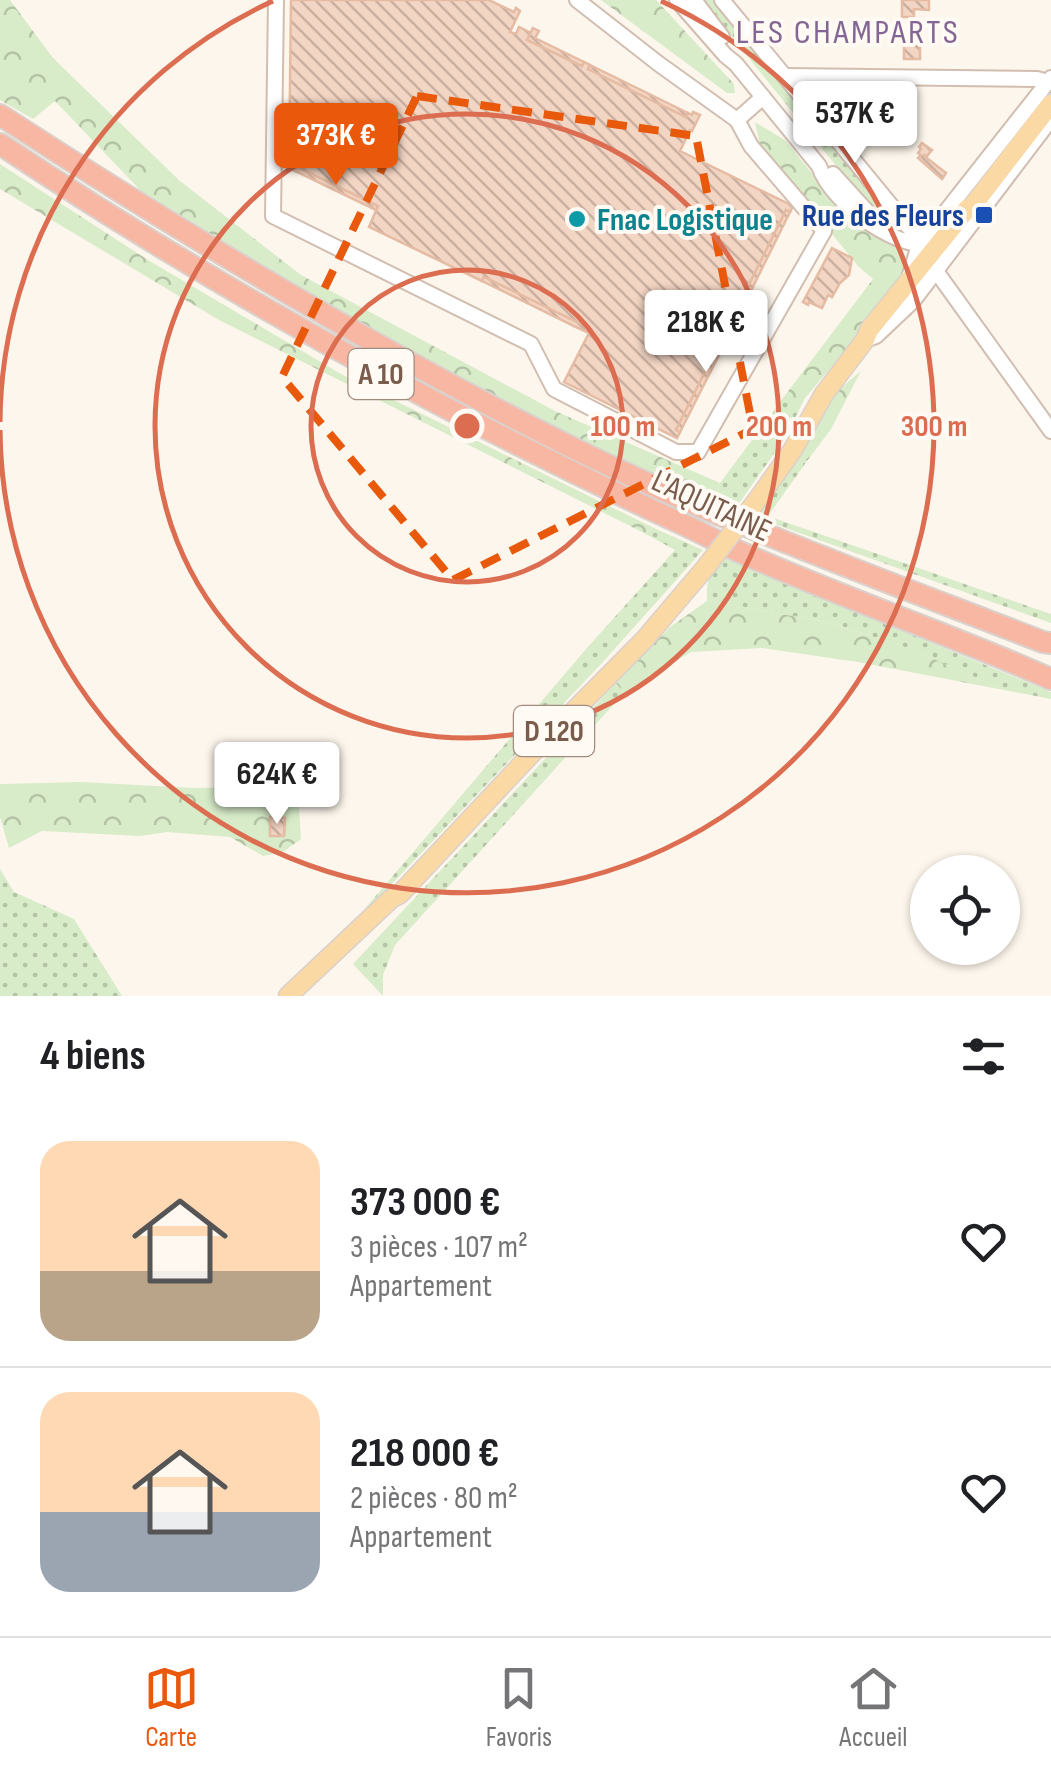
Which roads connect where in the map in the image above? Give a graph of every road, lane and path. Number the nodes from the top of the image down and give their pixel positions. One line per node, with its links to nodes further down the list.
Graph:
1 (276, 0): 13 (street)
2 (576, 0): 13 (street)
3 (677, 0): 6 (street)
4 (694, 0): 6 (street)
5 (722, 0): 7 (street)
6 (736, 64): 9 (street)
7 (785, 76): 8 (street); 15 (street)
8 (1050, 80): 15 (street)
9 (763, 98): 13 (street); 15 (street)
10 (1051, 104): 15 (main road, D 120)
11 (0, 115): 18 (highway, L'AQUITAINE / A 10)
12 (1051, 119): 15 (street)
13 (736, 120)
14 (0, 144): 19 (highway, L'AQUITAINE / A 10)
15 (927, 255): 16 (main road); 16 (main road, D 120); 17 (street)
16 (865, 340): 20 (main road, D 120, bridge)
17 (1051, 431)
18 (1048, 644)
19 (1051, 678)
20 (400, 894): 21 (main road, D 120); 22 (main road, D 120)
21 (288, 996)
22 (305, 996)

